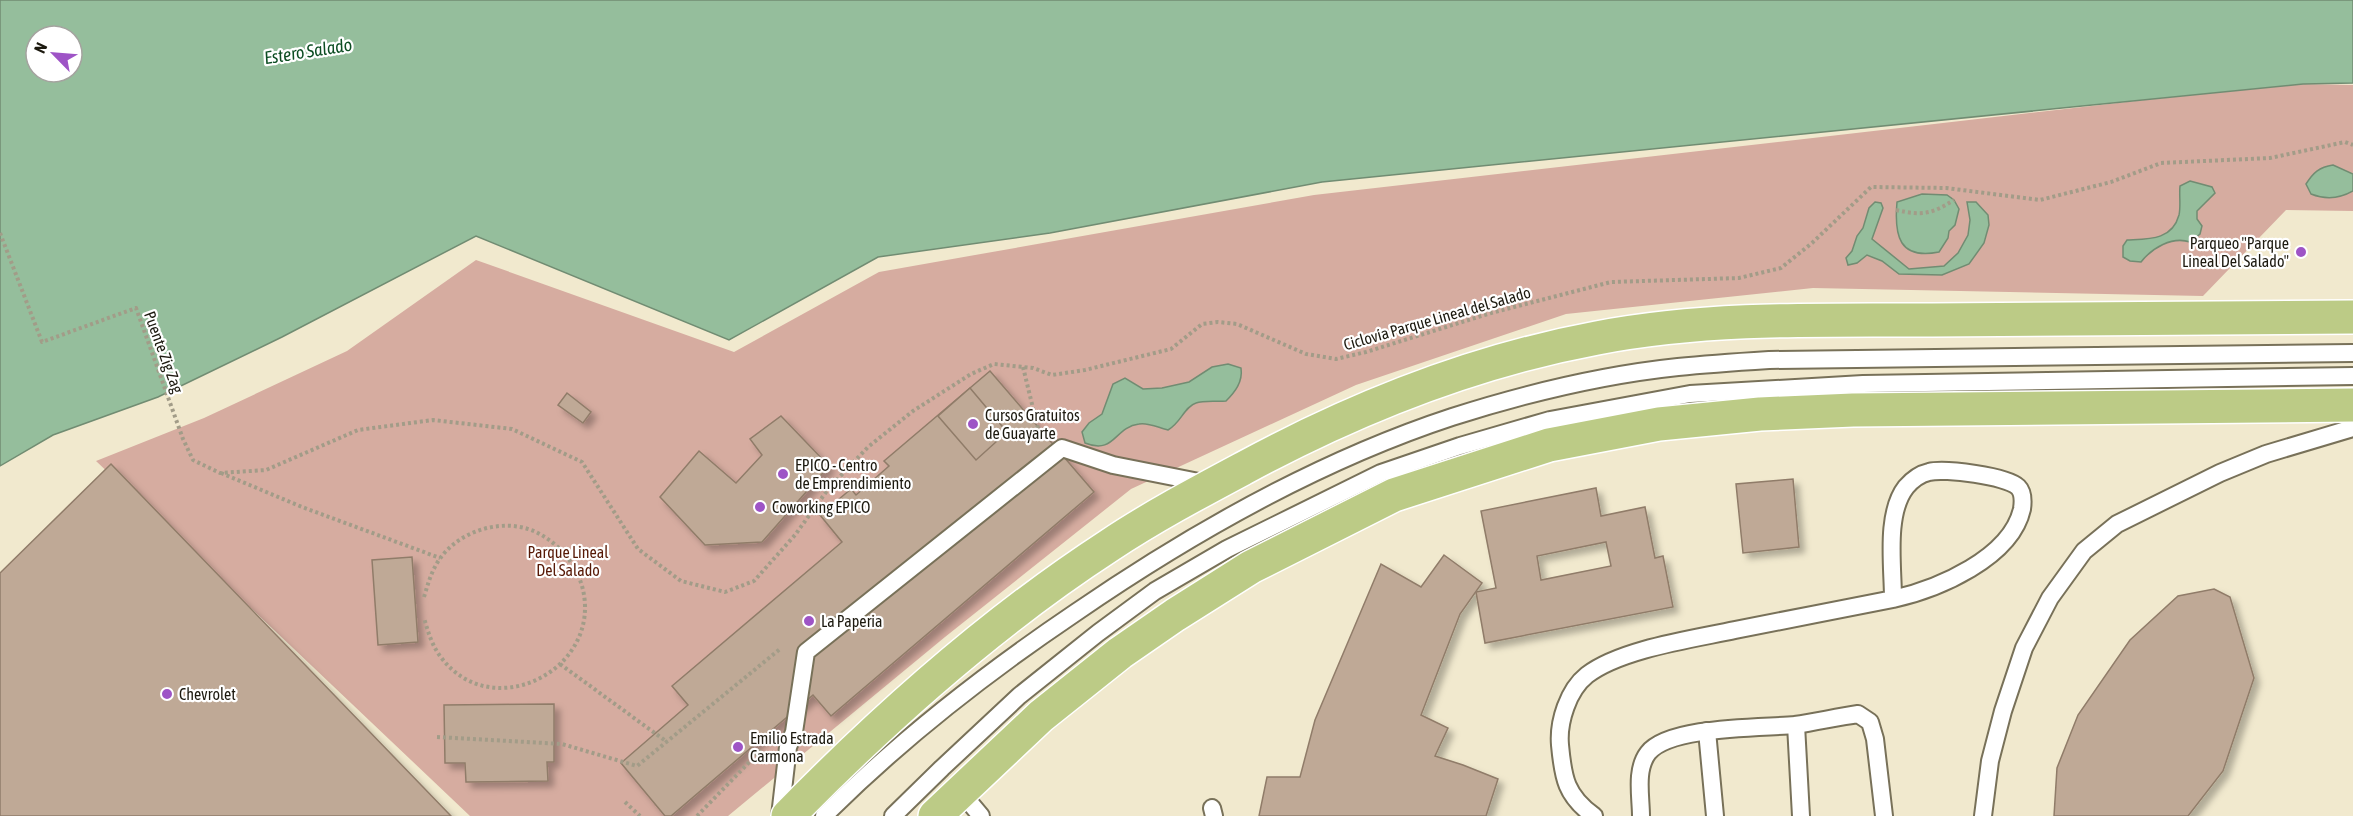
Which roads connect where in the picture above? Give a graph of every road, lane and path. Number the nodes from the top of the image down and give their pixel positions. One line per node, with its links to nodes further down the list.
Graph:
1 (2353, 145): 7 (path, Ciclovía Parque Lineal del Salado)
2 (1954, 200): 3 (path)
3 (1896, 210)
4 (0, 233): 11 (path, Puente Zig Zag)
5 (2353, 317): 14 (main road)
6 (2353, 354): 32 (lane)
7 (1023, 367): 12 (path); 13 (path, Ciclovía Parque Lineal del Salado)
8 (2353, 376): 33 (lane)
9 (2353, 405): 26 (main road)
10 (2353, 428): 41 (lane)
11 (183, 439): 13 (path, Ciclovía Parque Lineal del Salado)
12 (1040, 439)
13 (220, 473): 15 (path)
14 (1213, 485): 20 (lane); 31 (main road)
15 (440, 558): 16 (path); 19 (path)
16 (424, 597)
17 (1893, 599): 17 (lane); 36 (lane)
18 (424, 618): 19 (path)
19 (561, 663): 25 (path)
20 (796, 714): 29 (path); 30 (lane)
21 (697, 716): 25 (path)
22 (1796, 724): 23 (lane); 39 (lane); 40 (lane)
23 (1707, 731): 37 (lane); 38 (lane)
24 (437, 737): 25 (path)
25 (667, 742)
26 (960, 791): 34 (main road); 35 (lane)
27 (625, 802): 28 (path)
28 (640, 816)
29 (697, 816)
30 (780, 816)
31 (788, 816)
32 (824, 816)
33 (893, 816)
34 (934, 816)
35 (981, 816)
36 (1594, 816)
37 (1641, 816)
38 (1716, 816)
39 (1800, 816)
40 (1884, 816)
41 (1983, 816)

